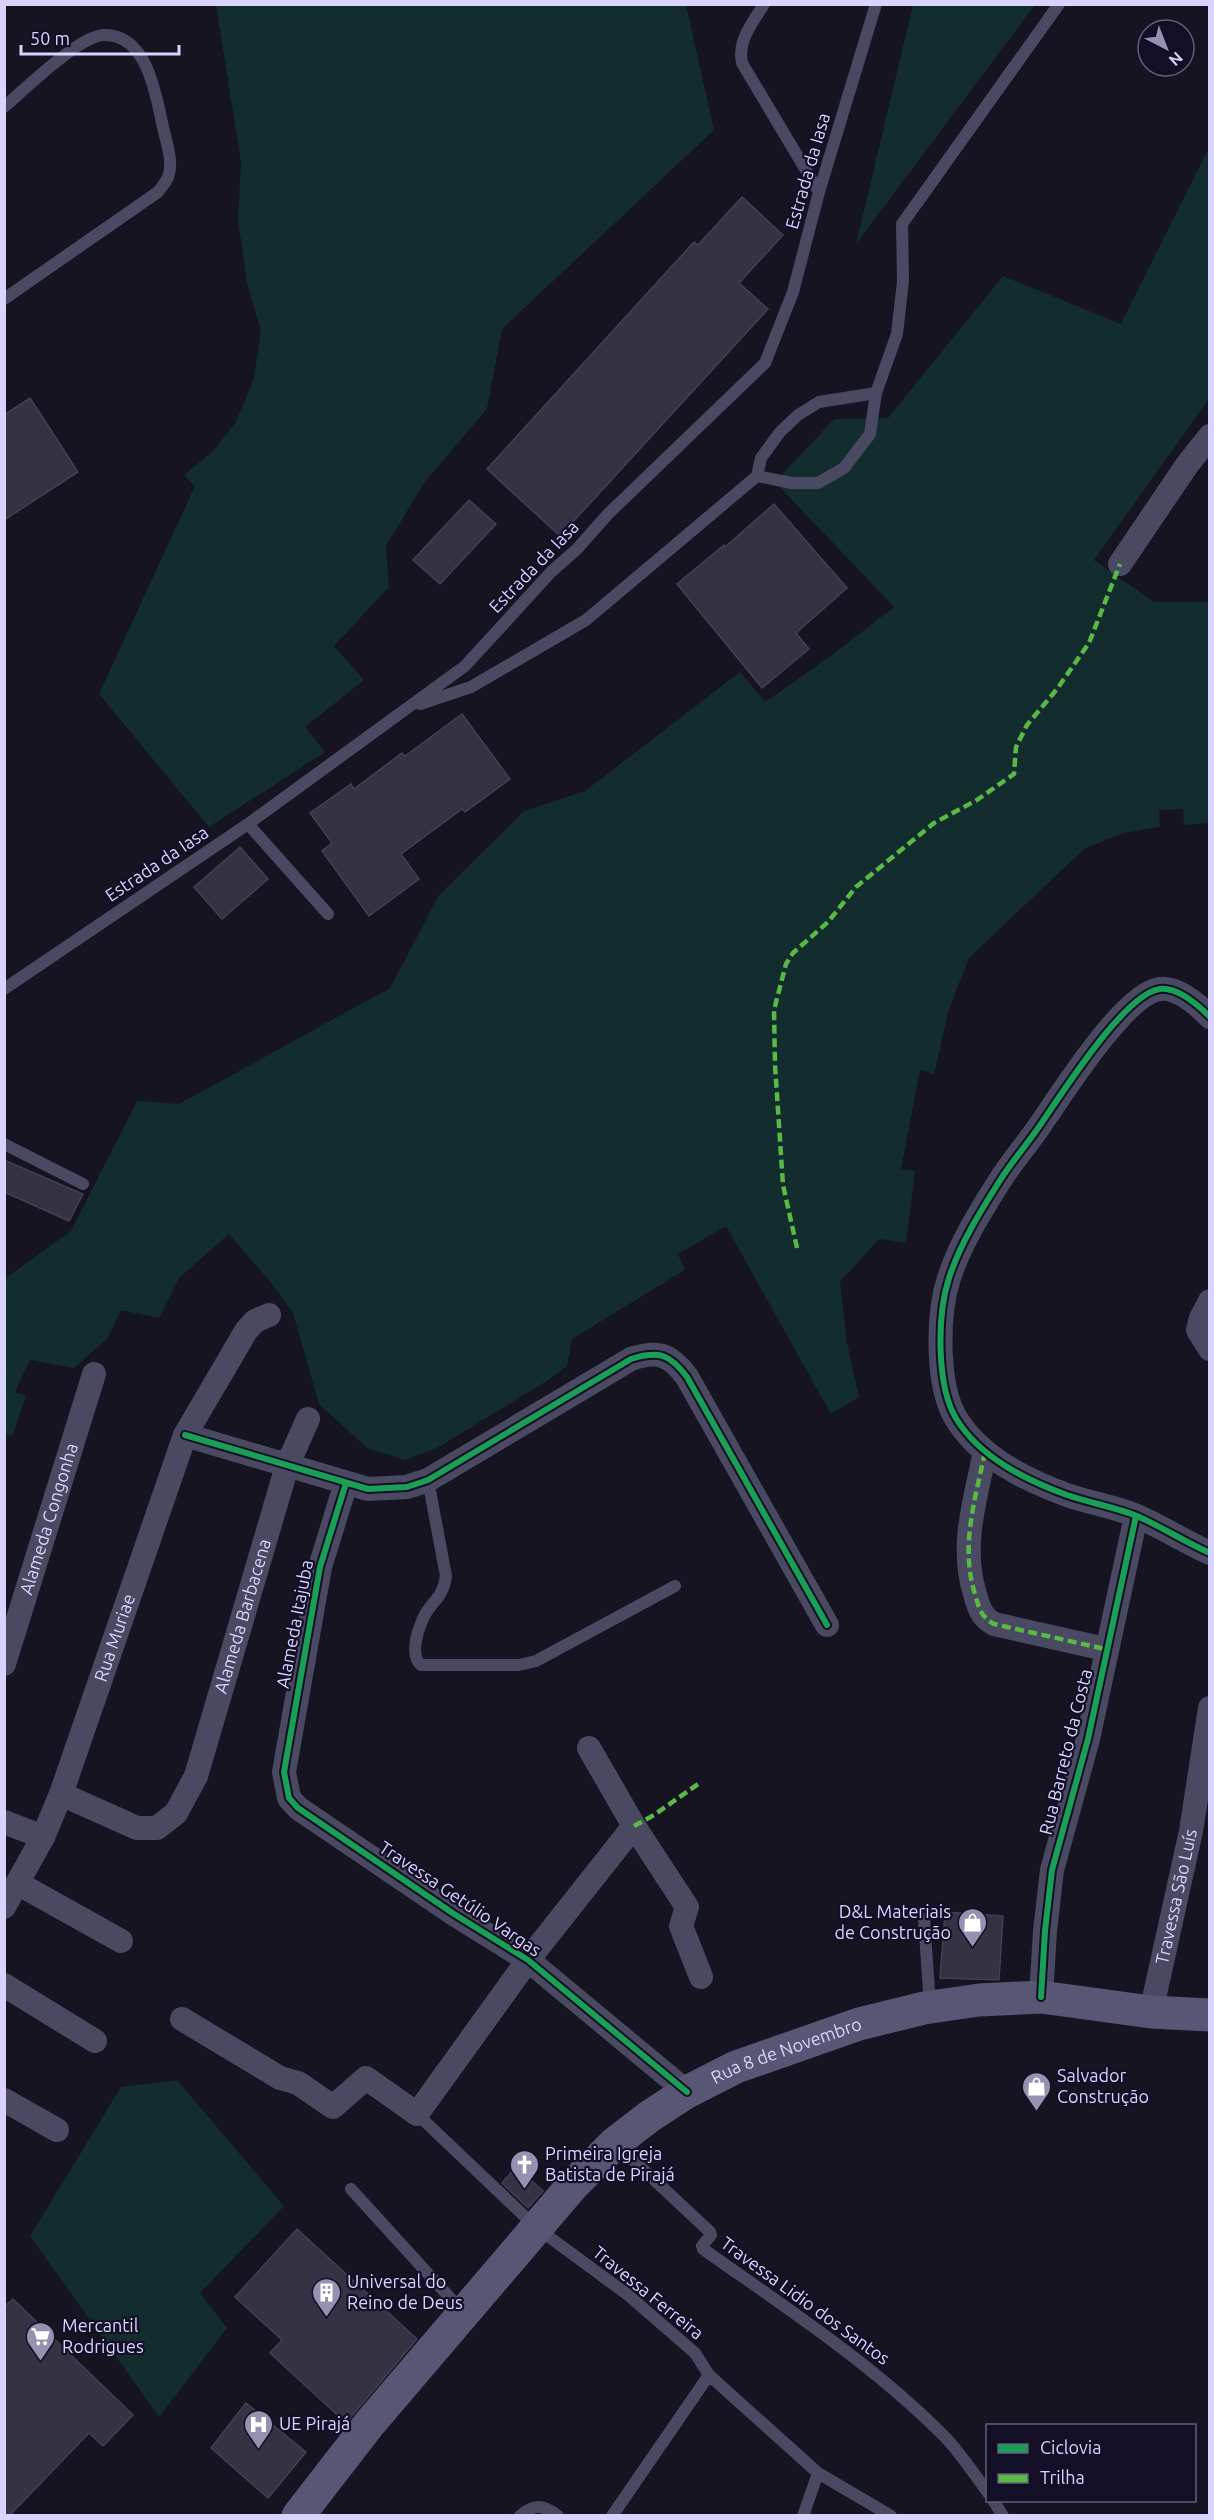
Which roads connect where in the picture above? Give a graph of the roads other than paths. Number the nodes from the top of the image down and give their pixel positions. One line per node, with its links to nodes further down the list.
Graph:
1 (764, 4): 5 (lane)
2 (876, 4): 5 (lane, Estrada da Iasa)
3 (1059, 4): 7 (lane)
4 (4, 107): 6 (lane)
5 (819, 192): 11 (lane, Estrada da Iasa)
6 (4, 300)
7 (876, 393): 9 (lane); 9 (lane)
8 (1209, 436): 10 (street)
9 (757, 476): 11 (lane)
10 (1120, 564)
11 (408, 708): 12 (lane, Estrada da Iasa)
12 (248, 824): 13 (lane); 14 (lane, Estrada da Iasa)
13 (328, 914)
14 (4, 989)
15 (1209, 1017): 24 (street)
16 (4, 1144): 17 (lane)
17 (83, 1184)
18 (1209, 1301): 20 (street)
19 (269, 1315): 23 (street, Rua Muriae)
20 (1209, 1348)
21 (94, 1374): 33 (street, Alameda Congonha)
22 (308, 1419): 25 (street, Alameda Barbacena)
23 (185, 1435): 25 (street); 37 (street, Rua Muriae)
24 (985, 1452): 28 (street); 32 (street)
25 (287, 1466): 27 (street); 37 (street, Alameda Barbacena)
26 (428, 1480): 27 (street); 30 (lane); 31 (street)
27 (346, 1483): 36 (street, Alameda Itajuba)
28 (1136, 1516): 29 (street); 32 (street, Rua Barreto da Costa)
29 (1209, 1554)
30 (675, 1586)
31 (826, 1625)
32 (1105, 1649): 48 (street, Rua Barreto da Costa)
33 (4, 1664)
34 (1209, 1708): 50 (street, Travessa São Luís)
35 (589, 1748): 39 (street)
36 (284, 1772): 45 (street, Travessa Getúlio Vargas)
37 (61, 1794): 40 (street, Rua Muriae)
38 (4, 1822): 40 (street)
39 (634, 1826): 45 (street); 46 (street)
40 (43, 1837): 41 (street, Rua Muriae)
41 (19, 1884): 42 (street, Rua Muriae); 44 (street)
42 (4, 1907)
43 (924, 1920): 49 (lane)
44 (121, 1941)
45 (528, 1960): 54 (street, Travessa Getúlio Vargas); 56 (street)
46 (701, 1977)
47 (4, 1985): 53 (street)
48 (1041, 1997): 49 (main road, Rua 8 de Novembro); 50 (main road, Rua 8 de Novembro)
49 (930, 2007): 54 (main road, Rua 8 de Novembro)
50 (1151, 2012): 51 (main road, Rua 8 de Novembro)
51 (1209, 2015)
52 (182, 2019): 56 (street)
53 (95, 2041)
54 (687, 2092): 58 (main road, Rua 8 de Novembro)
55 (4, 2100): 57 (street)
56 (417, 2114): 60 (lane, Travessa Ferreira)
57 (57, 2130)
58 (615, 2143): 60 (main road, Rua 8 de Novembro); 64 (lane, Travessa Lidio dos Santos)
59 (351, 2189): 61 (lane)
60 (537, 2228): 61 (main road, Rua 8 de Novembro); 62 (lane, Travessa Ferreira)
61 (465, 2314): 66 (main road, Rua 8 de Novembro)
62 (709, 2375): 63 (lane, Travessa Ferreira); 69 (lane)
63 (818, 2473): 70 (lane); 71 (lane, Travessa Ferreira)
64 (986, 2492)
65 (994, 2502): 72 (lane)
66 (298, 2516)
67 (520, 2516): 68 (lane)
68 (558, 2516)
69 (612, 2516)
70 (803, 2516)
71 (891, 2516)
72 (1003, 2516)

